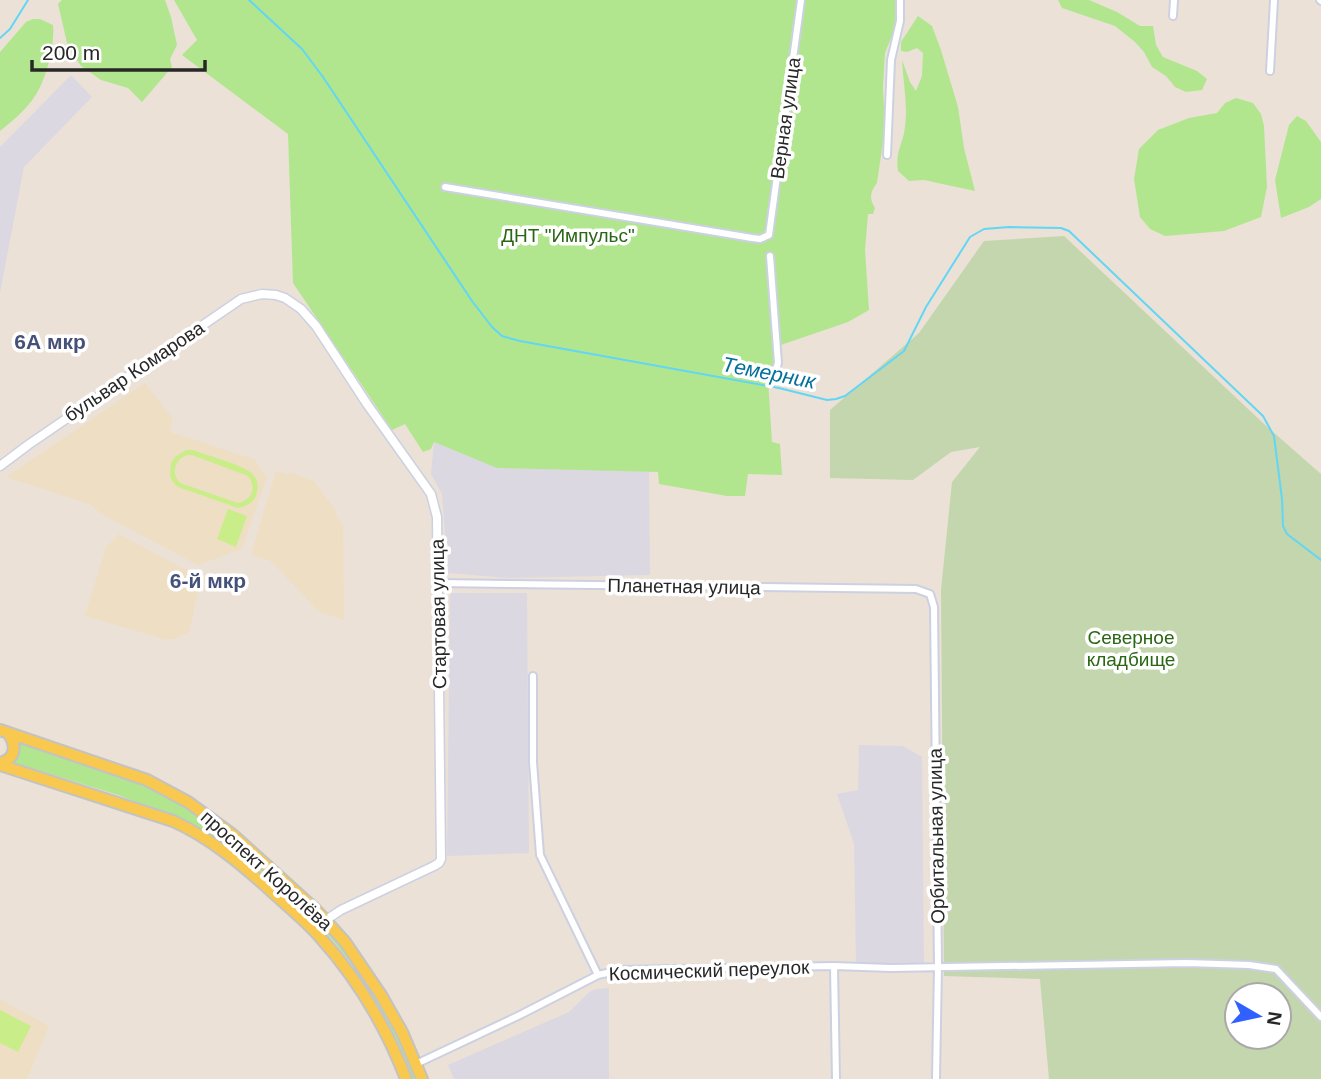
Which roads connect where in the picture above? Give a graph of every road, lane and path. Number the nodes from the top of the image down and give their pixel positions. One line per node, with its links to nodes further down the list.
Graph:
1 (801, 0): 8 (street, Верная улица)
2 (900, 0): 7 (street)
3 (1174, 0): 5 (street)
4 (1274, 0): 6 (street)
5 (1173, 16)
6 (1270, 71)
7 (887, 155)
8 (445, 187)
9 (770, 256): 11 (street)
10 (276, 295): 12 (street, бульвар Комарова); 13 (street, Стартовая улица)
11 (768, 377)
12 (0, 466)
13 (438, 583): 14 (street, Планетная улица); 20 (street, Стартовая улица)
14 (930, 594): 22 (street, Орбитальная улица)
15 (533, 676): 23 (street)
16 (4, 731): 17 (main road); 18 (main road, проспект Королёва)
17 (0, 764): 19 (main road, проспект Королёва)
18 (257, 857): 19 (main road); 20 (main road, проспект Королёва)
19 (245, 868): 26 (main road, проспект Королёва)
20 (326, 920): 25 (main road, проспект Королёва)
21 (834, 966): 22 (street, Космический переулок); 23 (street, Космический переулок); 28 (street)
22 (938, 967): 24 (street, Космический переулок); 29 (street, Орбитальная улица)
23 (598, 975): 25 (street, Космический переулок)
24 (1321, 1017)
25 (416, 1064): 27 (main road, проспект Королёва)
26 (406, 1079)
27 (422, 1079)
28 (836, 1079)
29 (936, 1079)

